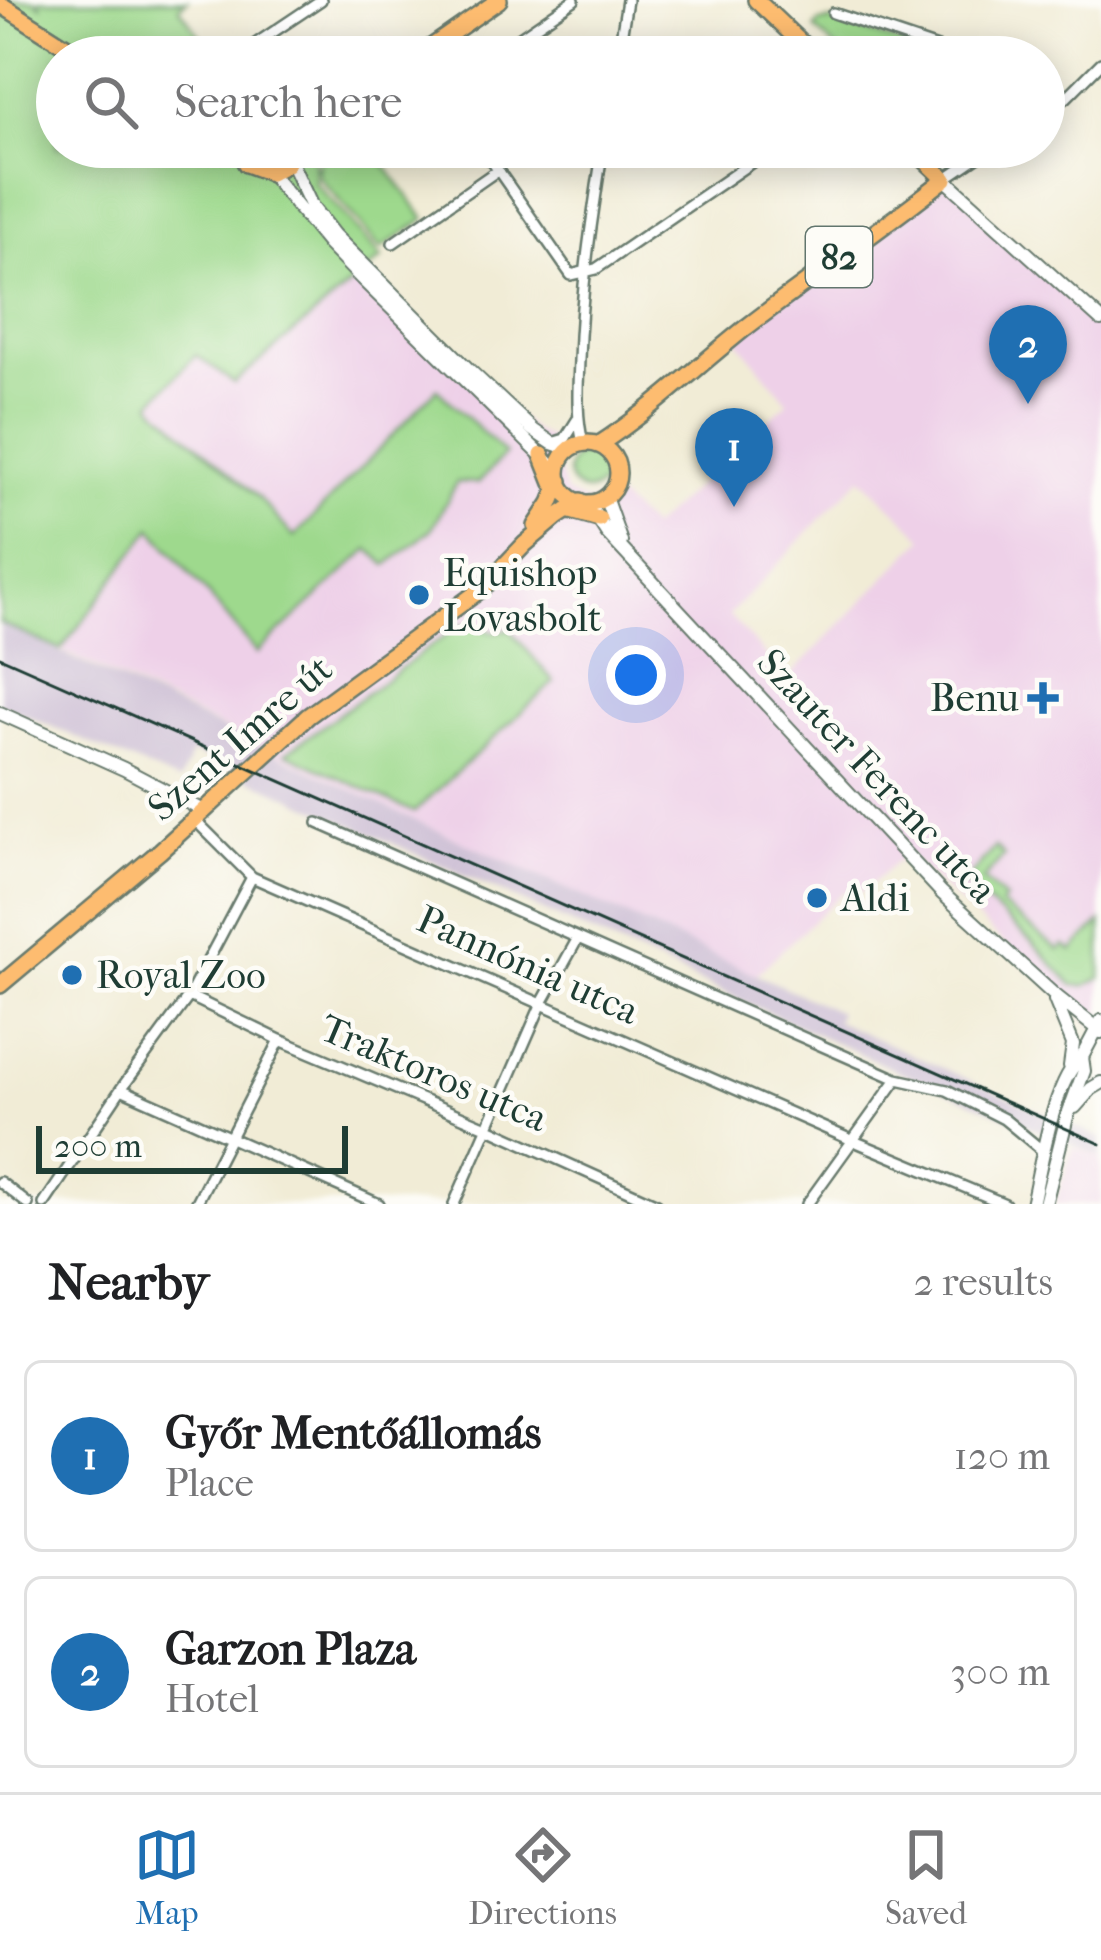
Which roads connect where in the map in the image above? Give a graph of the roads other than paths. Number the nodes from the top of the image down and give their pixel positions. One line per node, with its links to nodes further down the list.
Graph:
1 (321, 0): 9 (street)
2 (499, 0): 12 (main road)
3 (627, 0): 14 (street)
4 (756, 0): 15 (main road)
5 (567, 2): 13 (street)
6 (0, 4): 10 (main road)
7 (292, 4): 9 (street)
8 (833, 13): 16 (street)
9 (300, 14): 11 (street)
10 (50, 36)
11 (267, 36)
12 (448, 36)
13 (520, 36)
14 (621, 36)
15 (794, 36)
16 (901, 36)
17 (1101, 63): 18 (street)
18 (1066, 98)
19 (257, 168): 27 (main road)
20 (280, 168): 27 (main road)
21 (300, 168): 35 (street)
22 (600, 168): 30 (street)
23 (743, 168): 30 (street)
24 (933, 168): 28 (main road)
25 (961, 168): 28 (street)
26 (498, 170): 29 (street); 30 (street)
27 (270, 173): 35 (street)
28 (945, 179): 31 (street); 32 (main road, 82)
29 (393, 243)
30 (583, 272): 33 (street)
31 (1101, 320)
32 (638, 419): 34 (main road, 82); 36 (main road, 82)
33 (578, 420): 34 (street); 35 (street)
34 (584, 445): 35 (street); 36 (main road); 37 (main road)
35 (547, 449): 37 (street); 39 (main road)
36 (615, 461): 38 (main road, 82)
37 (559, 477): 39 (main road, Szent Imre út); 39 (main road)
38 (605, 497): 39 (main road); 41 (street, Szauter Ferenc utca)
39 (572, 504): 40 (main road); 43 (main road, Szent Imre út)
40 (598, 519): 41 (street, Szauter Ferenc utca)
41 (623, 548): 48 (street, Szauter Ferenc utca)
42 (0, 713): 43 (street)
43 (200, 816): 45 (street, Pannónia utca); 47 (main road, Szent Imre út)
44 (318, 823): 46 (street)
45 (253, 877): 49 (street); 50 (street, Pannónia utca)
46 (578, 938): 50 (street); 55 (street)
47 (0, 985)
48 (1052, 994): 51 (street, Szauter Ferenc utca); 54 (street)
49 (189, 996): 52 (street, Traktoros utca); 57 (street)
50 (542, 1003): 59 (street); 61 (street, Pannónia utca)
51 (1100, 1027): 53 (street)
52 (280, 1040): 59 (street, Traktoros utca); 60 (street)
53 (1082, 1057): 54 (street); 58 (street)
54 (1070, 1066): 62 (street)
55 (897, 1079): 61 (street); 62 (street)
56 (1101, 1083): 58 (street)
57 (121, 1089): 60 (street); 66 (street)
58 (1065, 1122): 73 (street)
59 (489, 1128): 68 (street); 69 (street, Traktoros utca)
60 (230, 1138): 64 (street); 67 (street)
61 (854, 1141): 70 (street); 71 (street, Pannónia utca)
62 (1044, 1152): 72 (street)
63 (0, 1182): 65 (street)
64 (373, 1203)
65 (28, 1204)
66 (44, 1204)
67 (196, 1204)
68 (454, 1204)
69 (656, 1204)
70 (807, 1204)
71 (1005, 1204)
72 (1032, 1204)
73 (1045, 1204)

